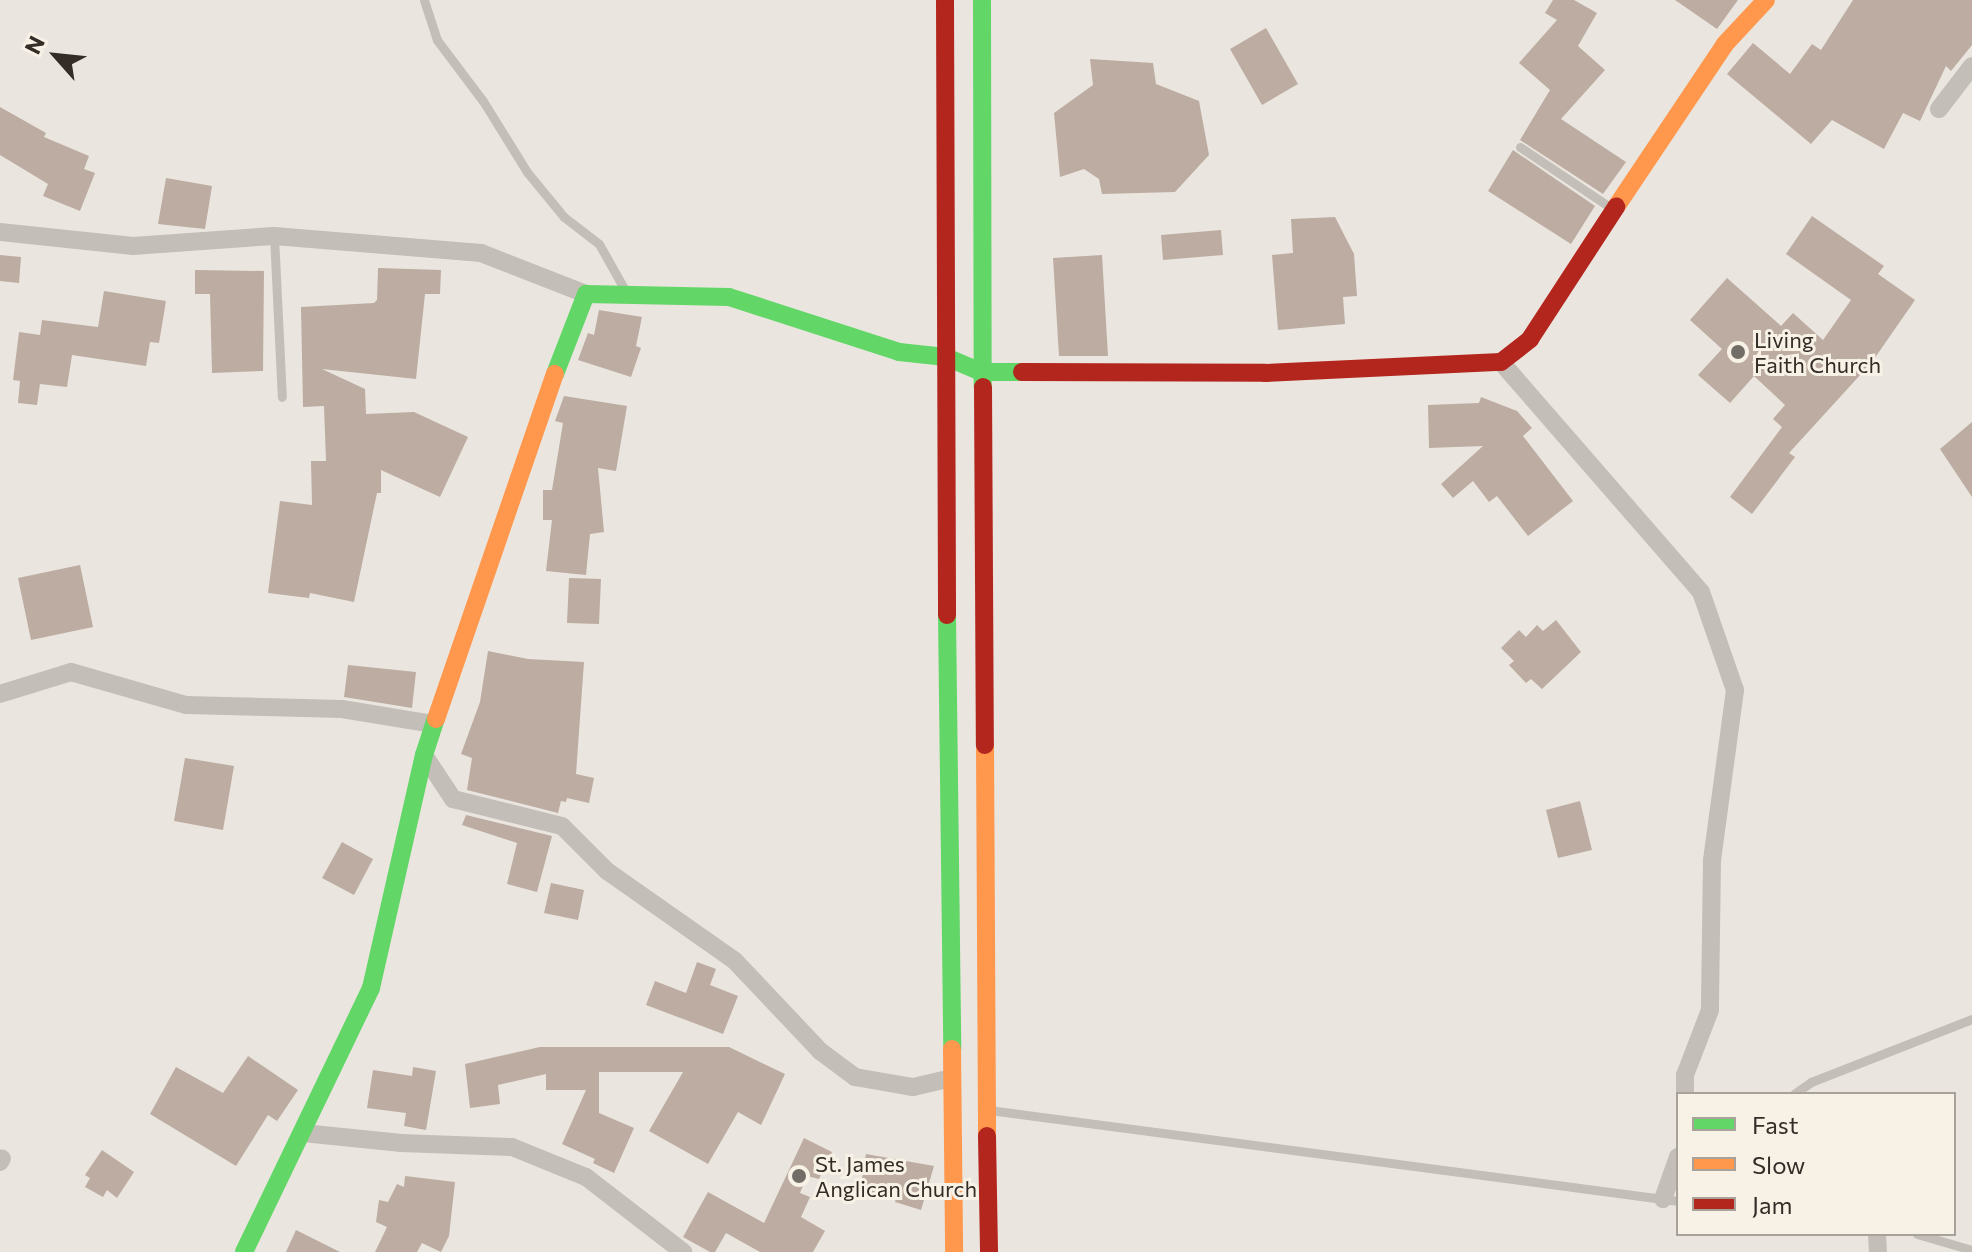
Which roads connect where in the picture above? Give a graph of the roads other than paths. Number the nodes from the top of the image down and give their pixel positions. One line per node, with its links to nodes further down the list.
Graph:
1 (424, 0): 12 (lane)
2 (945, 0): 13 (main road)
3 (982, 0): 15 (main road)
4 (1766, 0): 8 (main road)
5 (1972, 66): 6 (street)
6 (1939, 109)
7 (1520, 147): 8 (lane)
8 (1616, 210): 14 (main road)
9 (0, 232): 10 (street)
10 (274, 236): 11 (street); 16 (lane)
11 (586, 294): 12 (main road); 18 (main road)
12 (628, 295): 13 (main road)
13 (946, 357): 15 (main road); 21 (main road)
14 (1501, 362): 15 (main road); 22 (street)
15 (982, 372): 24 (main road)
16 (282, 397)
17 (0, 694): 18 (street)
18 (434, 724): 19 (main road)
19 (424, 755): 21 (street); 25 (main road)
20 (1972, 1019): 23 (lane)
21 (952, 1078): 32 (main road)
22 (1685, 1092)
23 (1797, 1092)
24 (986, 1110): 27 (lane); 33 (main road)
25 (303, 1133): 30 (main road); 31 (street)
26 (1676, 1169): 27 (street)
27 (1671, 1200)
28 (1924, 1236): 29 (lane)
29 (1972, 1250)
30 (244, 1252)
31 (683, 1252)
32 (954, 1252)
33 (989, 1252)

